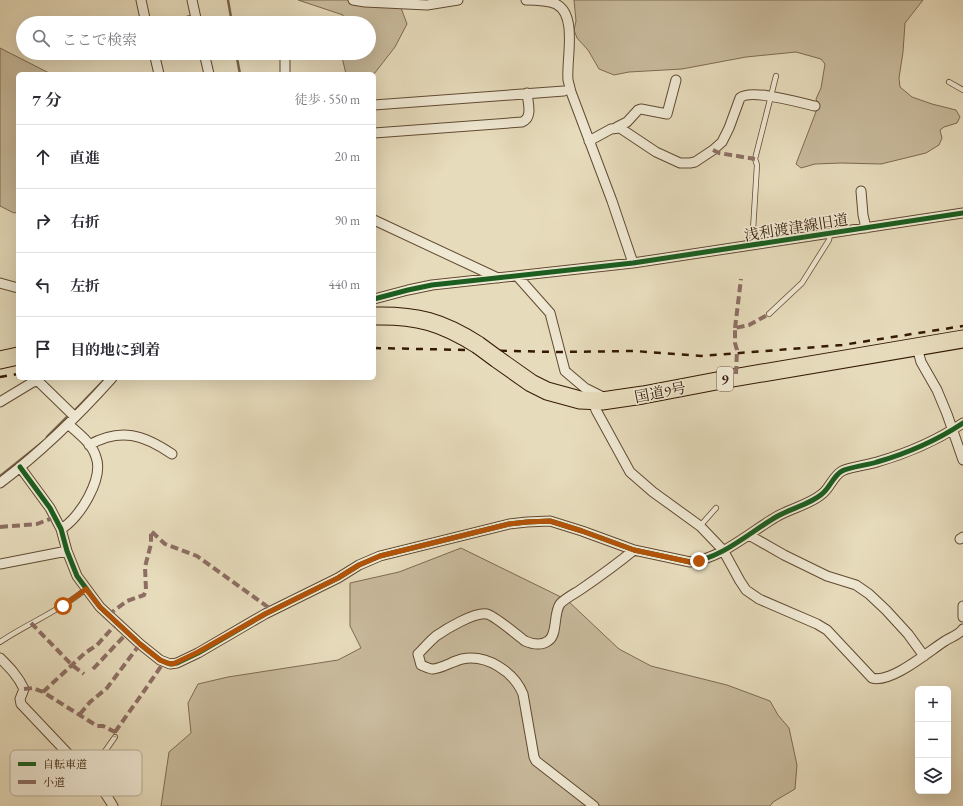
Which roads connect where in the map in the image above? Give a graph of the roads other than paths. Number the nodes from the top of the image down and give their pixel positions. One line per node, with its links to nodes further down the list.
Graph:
1 (141, 0): 6 (street)
2 (192, 0): 7 (street)
3 (353, 0): 4 (street)
4 (458, 0)
5 (526, 0): 25 (street)
6 (144, 16)
7 (196, 16)
8 (156, 60): 11 (street)
9 (206, 60): 12 (street)
10 (284, 60): 13 (street)
11 (159, 72)
12 (209, 72)
13 (285, 72)
14 (776, 76): 20 (lane)
15 (676, 80): 23 (street)
16 (949, 82): 17 (lane)
17 (963, 90)
18 (564, 91): 19 (street)
19 (527, 93): 21 (street); 24 (street)
20 (771, 96): 22 (street); 23 (street); 31 (lane)
21 (376, 105)
22 (815, 106)
23 (617, 127): 25 (street)
24 (376, 133)
25 (589, 141): 32 (street)
26 (861, 191): 29 (street)
27 (963, 213): 29 (street, 浅利渡津線旧道)
28 (376, 221): 34 (street)
29 (866, 228): 30 (street, 浅利渡津線旧道)
30 (830, 234): 31 (street, 浅利渡津線旧道); 38 (lane)
31 (752, 246): 32 (street, 浅利渡津線旧道)
32 (633, 263): 33 (street, 浅利渡津線旧道)
33 (518, 277): 34 (street, 浅利渡津線旧道); 45 (street)
34 (499, 278): 37 (street, 浅利渡津線旧道)
35 (0, 283): 36 (street)
36 (16, 287)
37 (376, 298)
38 (769, 314)
39 (376, 316): 46 (highway, 国道9号 / 9, bridge)
40 (963, 339): 41 (highway, 国道9号 / 9)
41 (917, 347): 45 (highway, 国道9号 / 9); 51 (street)
42 (16, 356): 43 (highway)
43 (0, 360)
44 (110, 380): 48 (street)
45 (611, 400): 46 (highway, 国道9号 / 9)
46 (593, 401): 58 (street)
47 (0, 402): 48 (street)
48 (73, 415): 50 (street)
49 (963, 423): 51 (street)
50 (68, 424): 52 (street); 55 (street)
51 (952, 431): 54 (street); 60 (street)
52 (89, 445): 53 (street); 59 (street)
53 (172, 454)
54 (963, 460)
55 (20, 467): 56 (street); 59 (street)
56 (0, 483)
57 (716, 508): 58 (lane)
58 (700, 526): 62 (street)
59 (61, 529): 63 (street)
60 (749, 535): 62 (street); 70 (street)
61 (634, 550): 62 (street); 65 (street); 77 (street)
62 (723, 550): 70 (street)
63 (67, 551): 64 (street); 65 (street)
64 (0, 564)
65 (86, 589): 69 (lane)
66 (963, 606): 67 (street)
67 (963, 617)
68 (963, 629): 70 (street)
69 (0, 642)
70 (924, 656)
71 (0, 658): 73 (street)
72 (115, 737): 74 (lane)
73 (66, 750)
74 (106, 750)
75 (108, 796): 76 (street)
76 (113, 806)
77 (594, 806)

